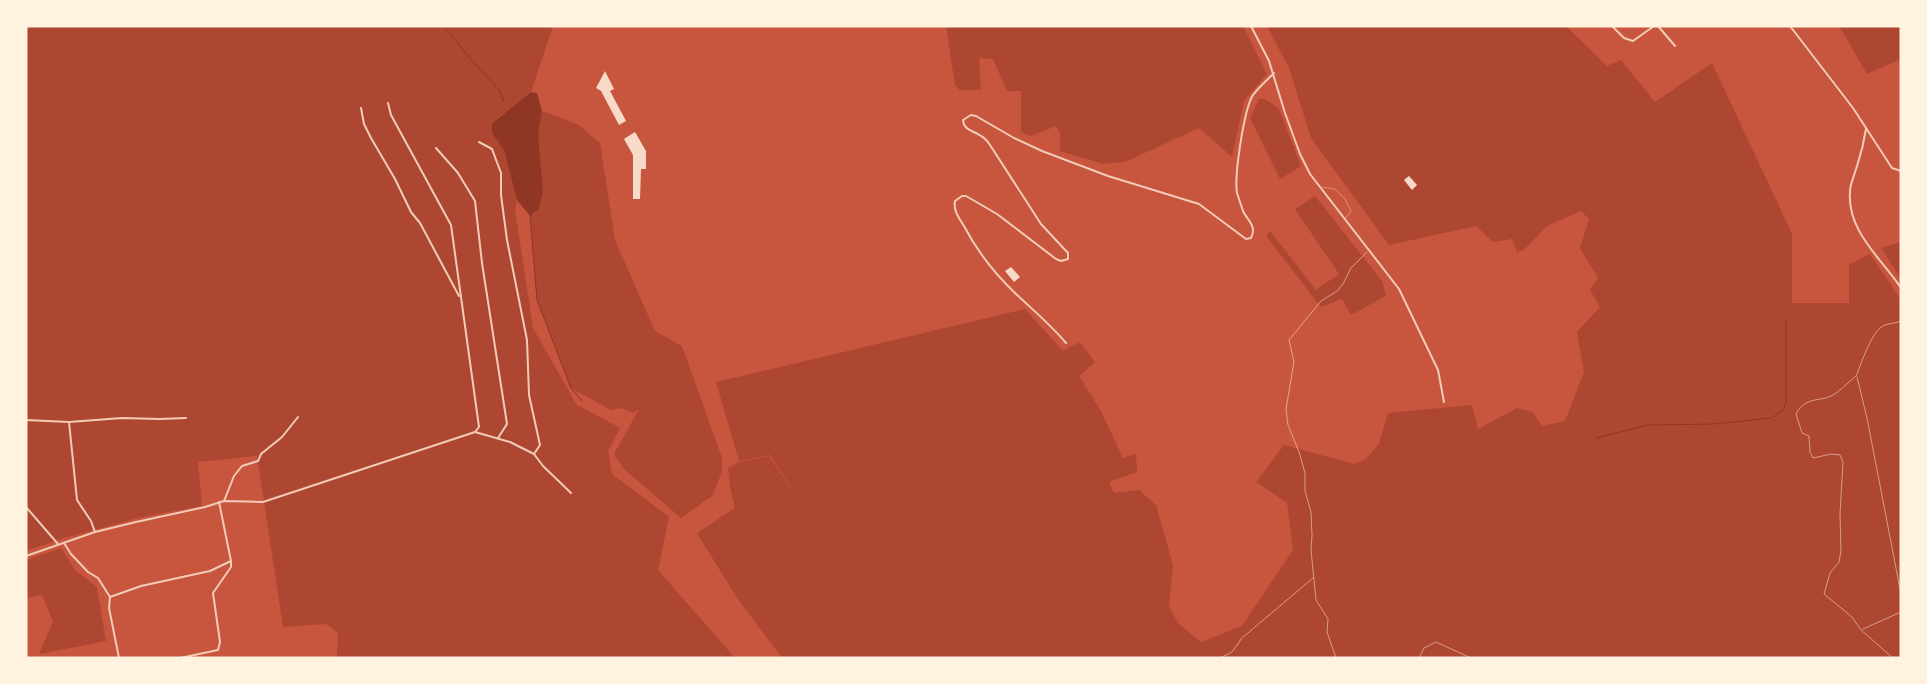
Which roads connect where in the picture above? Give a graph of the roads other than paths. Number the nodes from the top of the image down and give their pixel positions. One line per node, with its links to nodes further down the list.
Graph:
1 (1252, 26): 7 (street)
2 (1612, 26): 3 (street)
3 (1654, 26)
4 (1658, 26): 6 (street)
5 (1790, 26): 10 (street)
6 (1675, 46)
7 (1274, 73): 14 (street); 18 (street)
8 (388, 103): 17 (street)
9 (361, 108): 17 (street)
10 (1866, 129): 13 (street); 16 (street)
11 (479, 142): 26 (street)
12 (436, 148): 25 (street)
13 (1901, 171)
14 (1320, 187): 15 (street); 15 (lane)
15 (1345, 219): 19 (street)
16 (1901, 288)
17 (461, 299): 24 (street)
18 (1066, 343)
19 (1444, 402)
20 (298, 417): 28 (street)
21 (186, 418): 23 (street)
22 (26, 420): 23 (street)
23 (69, 422): 31 (street)
24 (475, 432): 25 (street); 28 (street)
25 (498, 438): 26 (street)
26 (534, 454): 27 (street)
27 (571, 492)
28 (224, 501): 29 (street)
29 (220, 502): 31 (street); 35 (street)
30 (26, 507): 33 (street)
31 (96, 532): 32 (street)
32 (64, 543): 33 (street); 36 (street)
33 (58, 544): 34 (street)
34 (26, 556)
35 (231, 561): 36 (street); 38 (street)
36 (110, 597): 37 (street)
37 (119, 658)
38 (180, 658)

